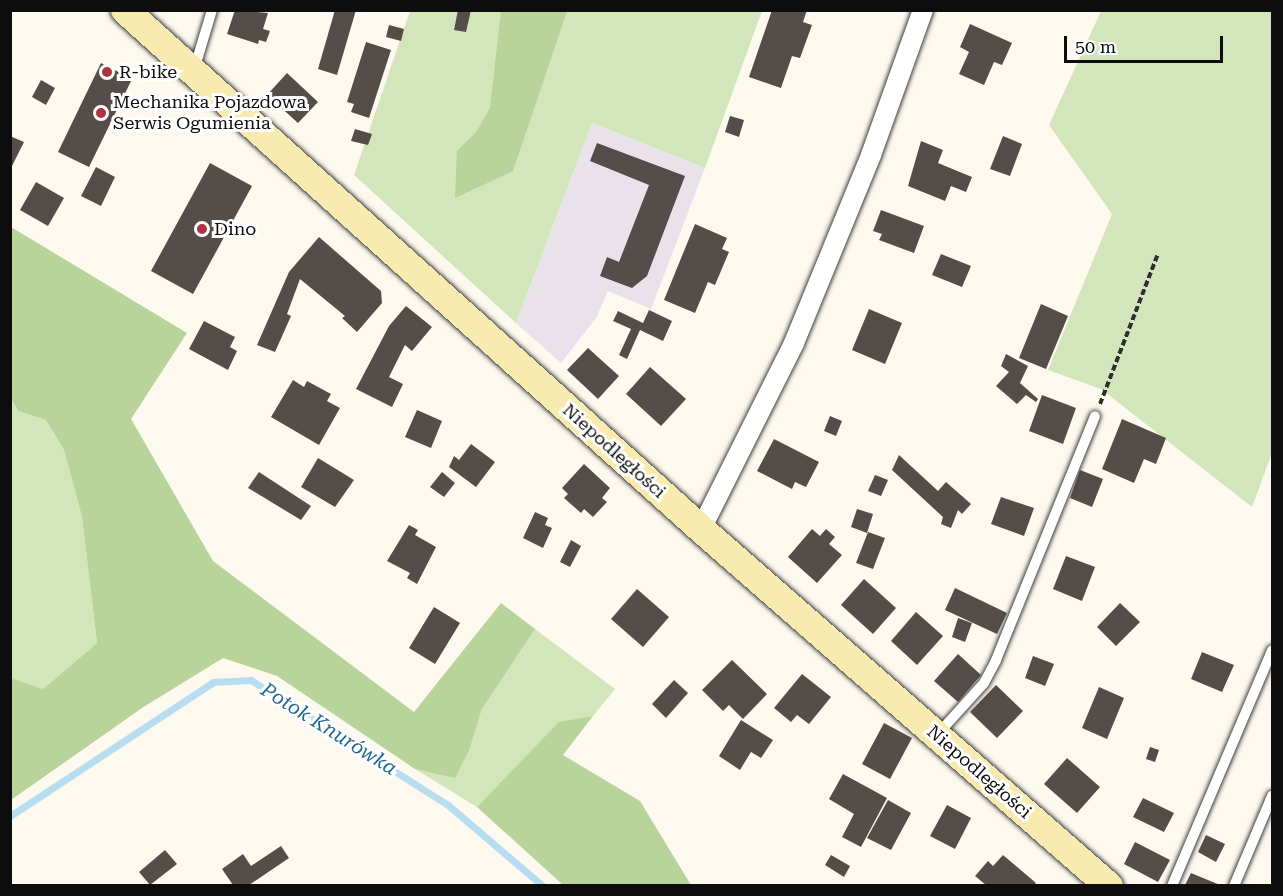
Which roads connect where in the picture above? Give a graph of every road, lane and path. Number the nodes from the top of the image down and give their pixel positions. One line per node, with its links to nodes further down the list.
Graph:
1 (124, 10): 4 (main road, Niepodległości)
2 (212, 10): 4 (lane)
3 (923, 10): 7 (street)
4 (194, 70): 7 (main road, Niepodległości)
5 (1158, 254): 6 (path)
6 (1095, 416): 9 (lane)
7 (701, 528): 9 (main road, Niepodległości)
8 (1272, 650): 12 (lane)
9 (937, 735): 11 (main road, Niepodległości)
10 (1272, 796): 13 (lane)
11 (1109, 885)
12 (1172, 885)
13 (1234, 885)

